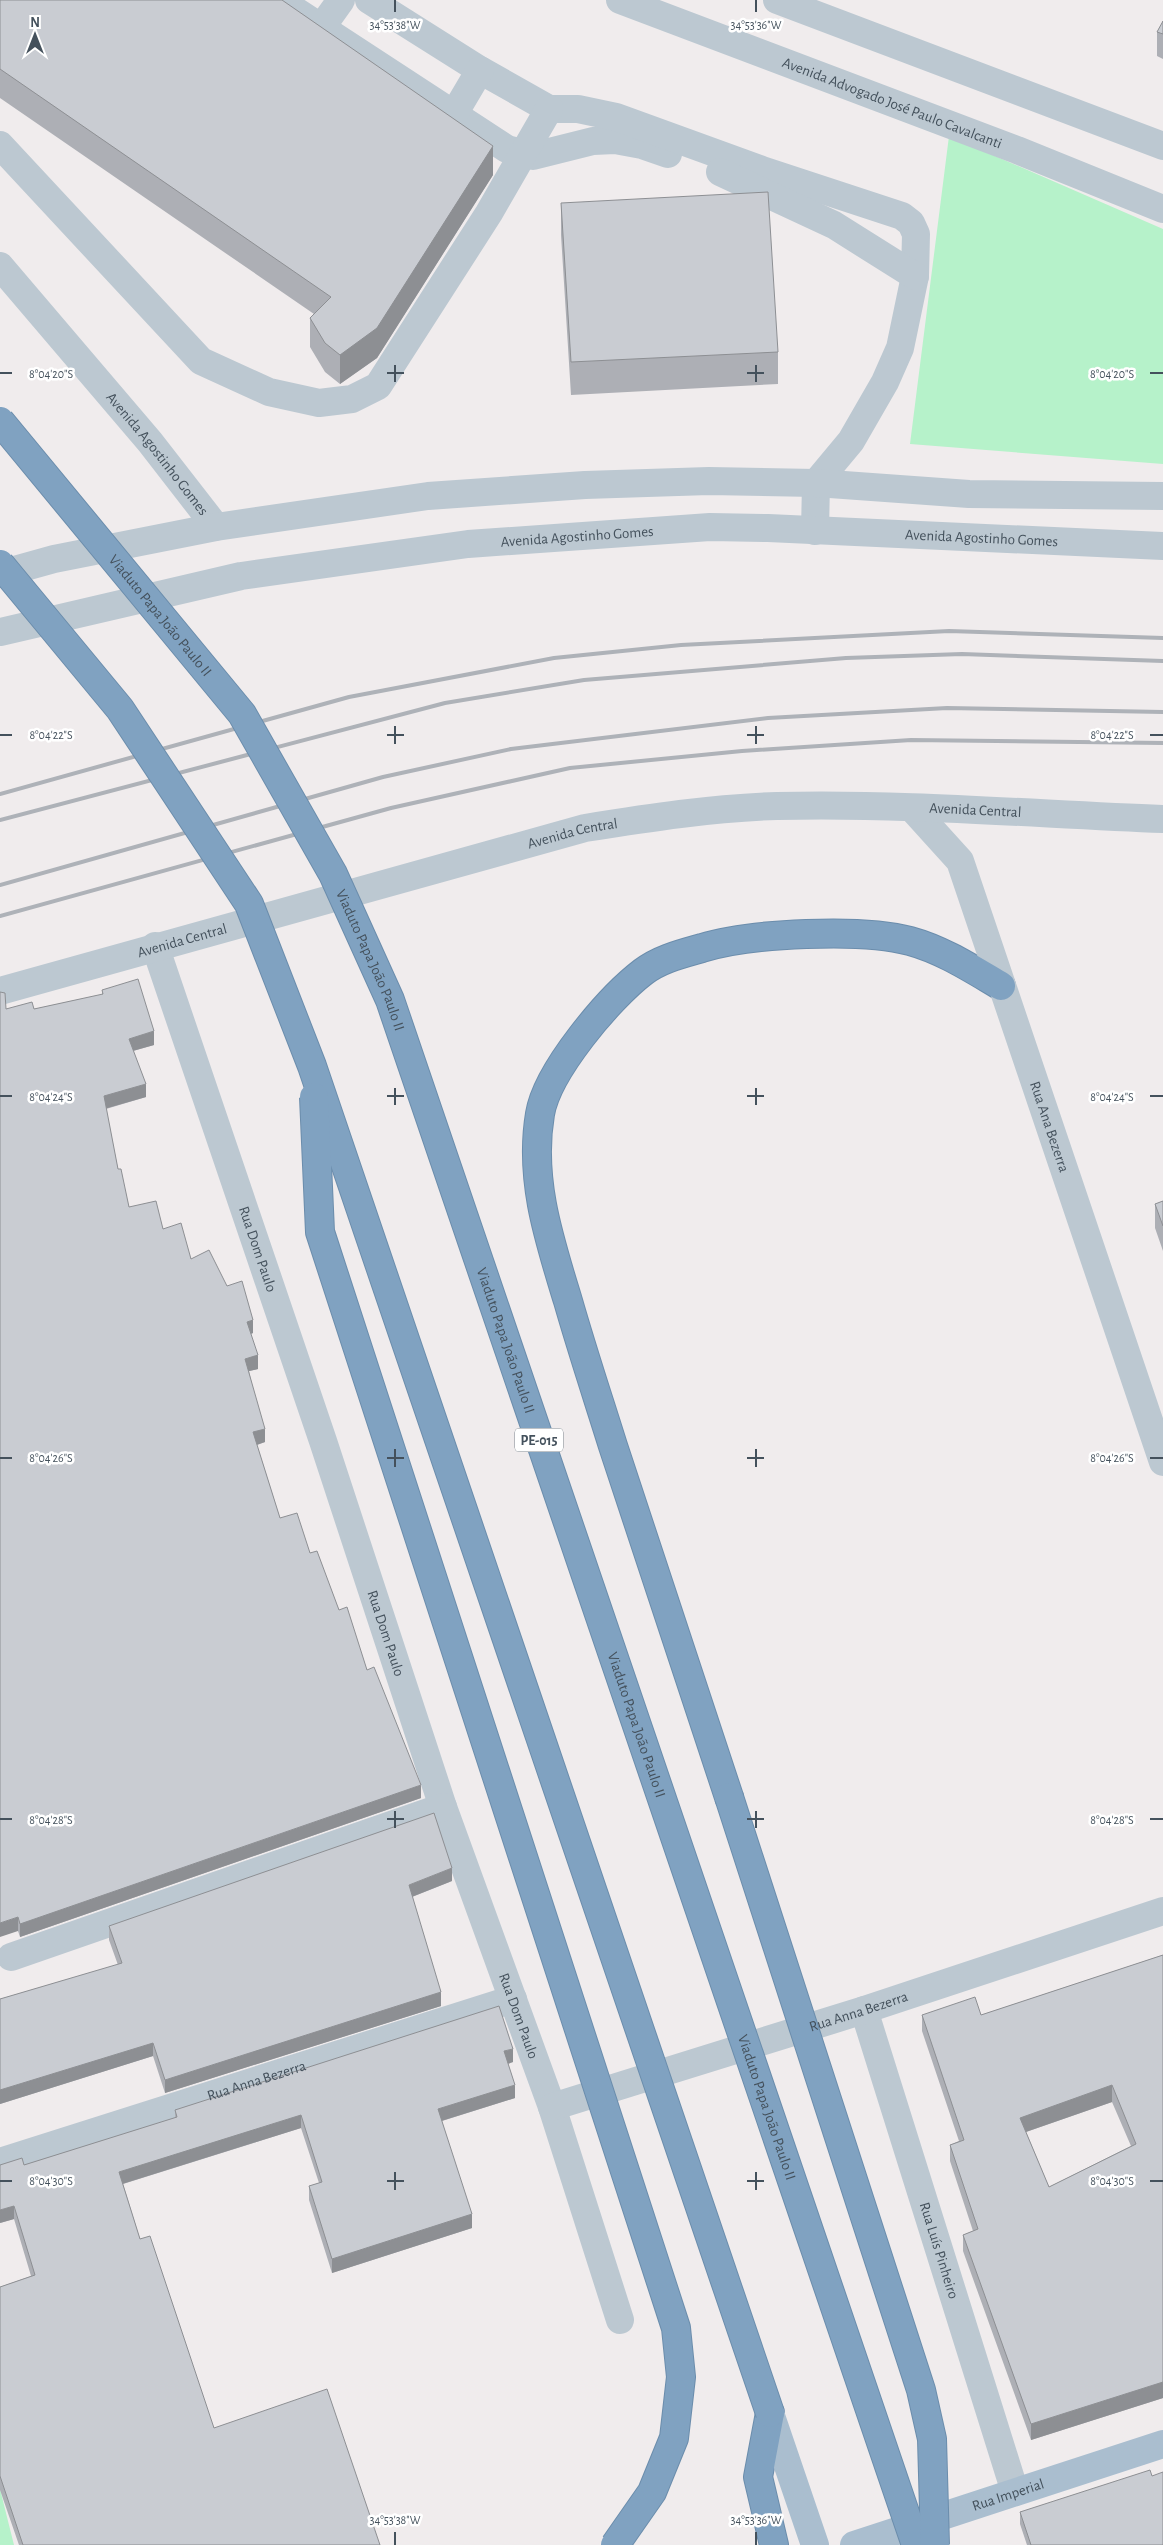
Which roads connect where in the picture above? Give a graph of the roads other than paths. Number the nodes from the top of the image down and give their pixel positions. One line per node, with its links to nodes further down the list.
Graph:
1 (279, 0): 6 (street)
2 (341, 0): 6 (street)
3 (369, 0): 7 (street)
4 (620, 0): 13 (street, Avenida Advogado José Paulo Cavalcanti)
5 (777, 0): 11 (street)
6 (321, 28): 9 (street)
7 (480, 70): 8 (street); 9 (street)
8 (549, 108): 12 (street); 15 (street)
9 (454, 114): 12 (street)
10 (0, 145): 12 (street)
11 (1163, 146)
12 (522, 153): 15 (street)
13 (1163, 209)
14 (0, 266): 19 (street, Avenida Agostinho Gomes)
15 (915, 276): 17 (street)
16 (0, 421): 47 (highway, Viaduto Papa João Paulo II / PE-015, bridge)
17 (816, 483): 18 (street, Avenida Agostinho Gomes); 19 (street, Avenida Agostinho Gomes); 20 (street)
18 (1163, 496)
19 (216, 527): 23 (street, Avenida Agostinho Gomes)
20 (815, 531): 21 (street, Avenida Agostinho Gomes); 24 (street, Avenida Agostinho Gomes)
21 (1163, 546)
22 (0, 564): 30 (highway, bridge)
23 (0, 574)
24 (0, 632)
25 (912, 808): 26 (street, Avenida Central); 27 (street, Avenida Central); 28 (street, Rua Ana Bezerra)
26 (1163, 819)
27 (155, 946): 29 (street, Avenida Central); 32 (street, Rua Dom Paulo)
28 (1001, 986): 31 (street, Rua Ana Bezerra); 48 (highway, bridge)
29 (0, 991)
30 (312, 1066): 40 (highway, bridge); 43 (highway, bridge)
31 (1163, 1462)
32 (443, 1807): 34 (street); 35 (street, Rua Dom Paulo)
33 (1163, 1911): 36 (street, Rua Anna Bezerra)
34 (11, 1957)
35 (513, 1999): 37 (street, Rua Dom Paulo); 38 (street, Rua Anna Bezerra)
36 (864, 2010): 37 (street, Rua Anna Bezerra); 42 (street, Rua Luís Pinheiro)
37 (552, 2107): 39 (street, Rua Dom Paulo)
38 (0, 2162)
39 (620, 2320)
40 (770, 2413): 44 (highway); 45 (main road)
41 (1163, 2444): 42 (main road, Rua Imperial)
42 (1015, 2492): 46 (main road, Rua Imperial)
43 (614, 2545)
44 (774, 2545)
45 (815, 2545)
46 (854, 2545)
47 (916, 2545)
48 (935, 2545)

